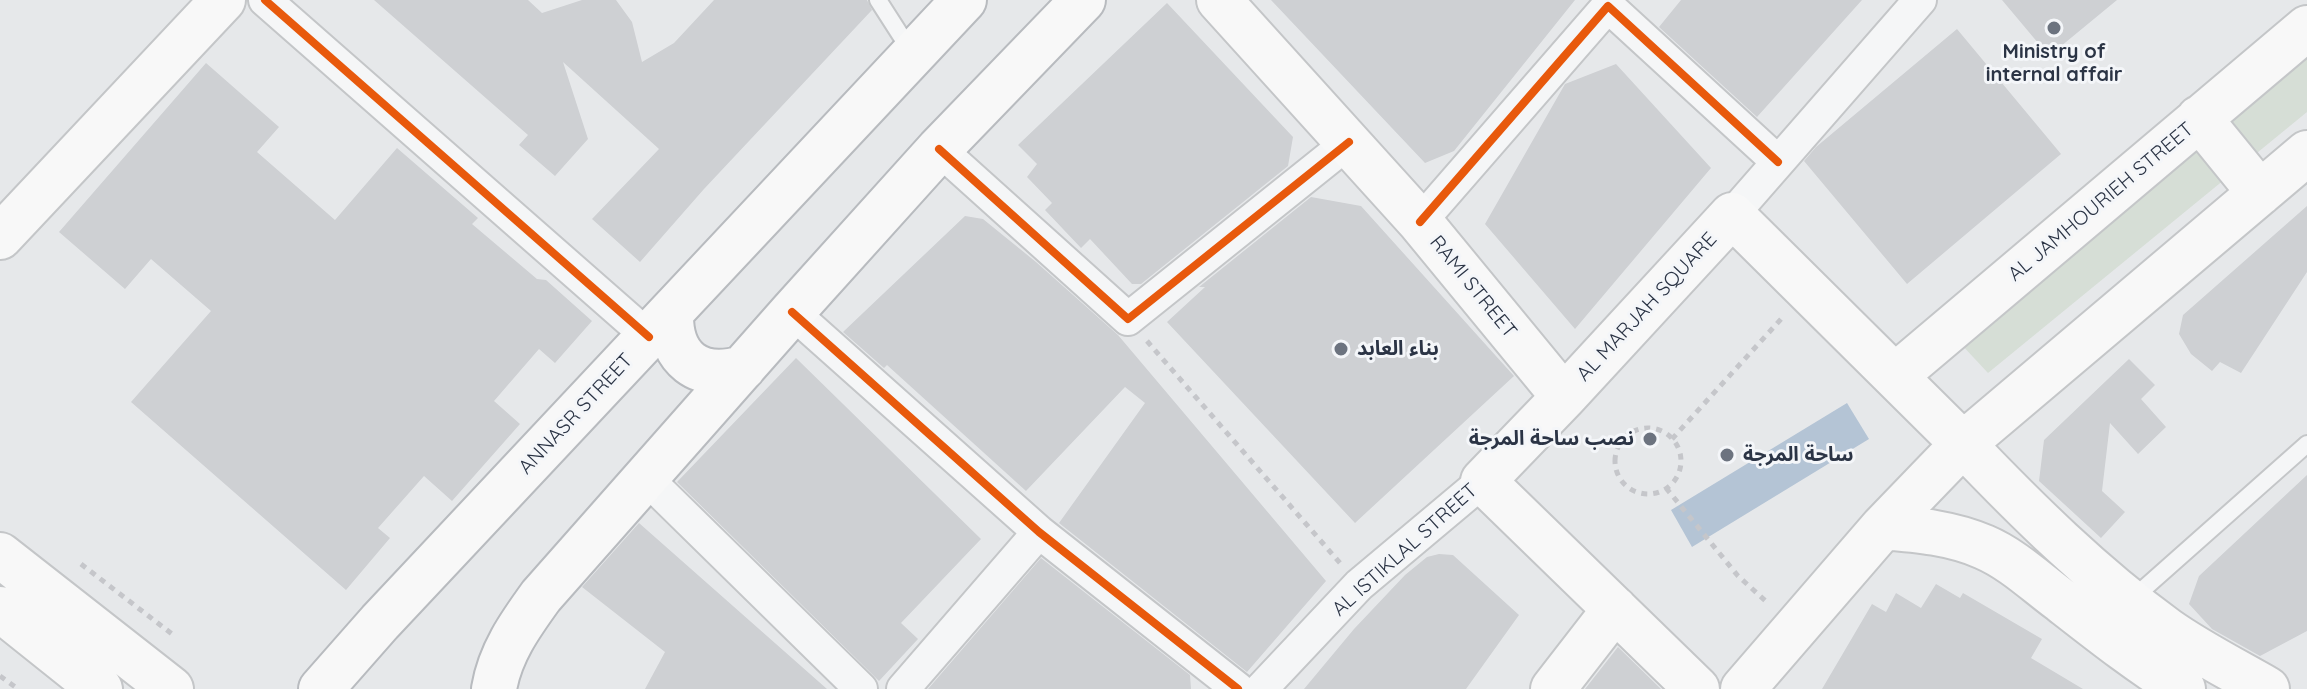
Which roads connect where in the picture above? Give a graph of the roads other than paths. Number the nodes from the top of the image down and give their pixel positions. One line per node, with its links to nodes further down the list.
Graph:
1 (223, 0): 19 (main road)
2 (265, 0): 21 (street)
3 (878, 0): 10 (lane)
4 (964, 0): 10 (main road, ANNASR STREET)
5 (1083, 0): 13 (main road)
6 (1219, 0): 12 (main road, RAMI STREET)
7 (1920, 0): 15 (street)
8 (1610, 3): 15 (street); 18 (street)
9 (2305, 34): 11 (main road, AL JAMHOURIEH STREET)
10 (912, 54): 21 (main road, ANNASR STREET)
11 (2199, 118): 16 (main road); 23 (main road, AL JAMHOURIEH STREET)
12 (1349, 142): 13 (street); 18 (main road, RAMI STREET)
13 (939, 149): 20 (main road)
14 (2307, 153): 16 (main road)
15 (1778, 162): 17 (street)
16 (2260, 193): 25 (main road)
17 (1732, 215): 23 (main road, AL MARJAH SQUARE); 24 (main road, AL MARJAH SQUARE)
18 (1420, 222): 24 (main road, RAMI STREET)
19 (0, 237)
20 (792, 312): 22 (main road); 30 (street)
21 (660, 325): 22 (main road); 38 (main road, ANNASR STREET)
22 (743, 368): 27 (main road)
23 (1895, 376): 25 (main road, AL MARJAH SQUARE)
24 (1564, 397): 28 (main road, AL MARJAH SQUARE)
25 (1963, 444): 29 (main road); 32 (main road, AL MARJAH SQUARE)
26 (2307, 444): 32 (lane)
27 (646, 478): 35 (main road); 39 (street)
28 (1483, 481): 34 (main road); 42 (street, AL ISTIKLAL STREET)
29 (1883, 527): 45 (main road); 46 (main road)
30 (1039, 532): 40 (street); 41 (street)
31 (0, 555): 37 (main road)
32 (2130, 601): 47 (main road, AL MARJAH SQUARE)
33 (0, 609): 36 (main road)
34 (1615, 609): 43 (main road); 44 (main road)
35 (487, 684)
36 (100, 689)
37 (171, 689)
38 (321, 689)
39 (861, 689)
40 (903, 689)
41 (1238, 689)
42 (1261, 689)
43 (1553, 689)
44 (1697, 689)
45 (1743, 689)
46 (2183, 689)
47 (2267, 689)

